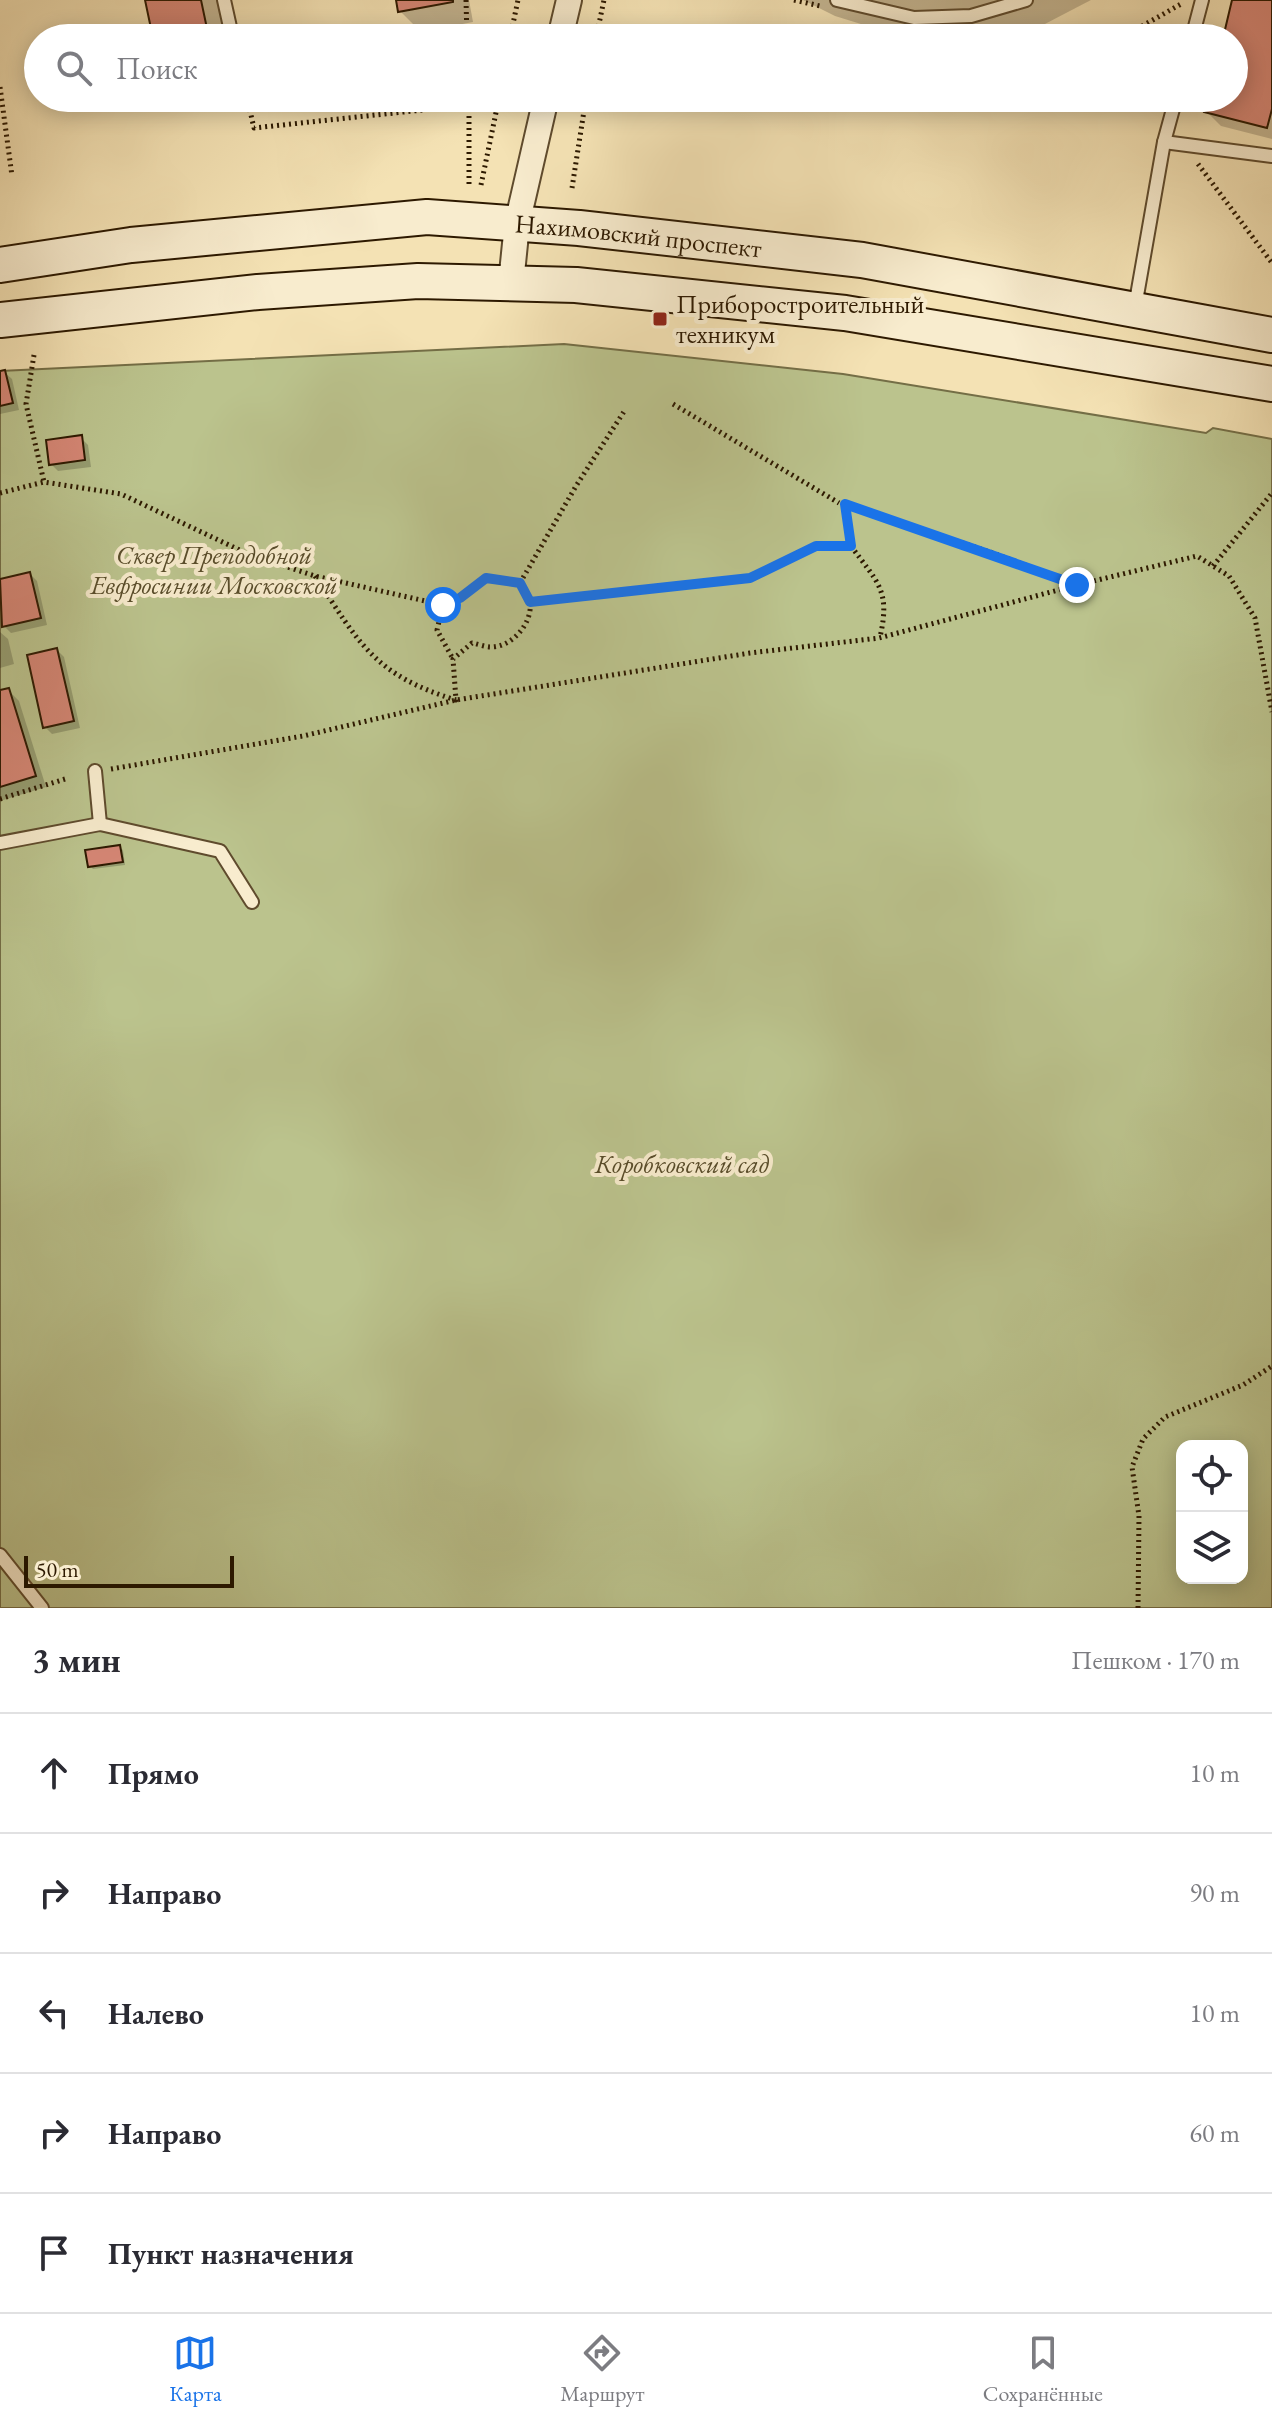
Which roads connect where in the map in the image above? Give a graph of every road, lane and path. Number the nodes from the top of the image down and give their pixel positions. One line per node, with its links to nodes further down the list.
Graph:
1 (224, 0): 10 (lane)
2 (466, 0): 11 (path)
3 (518, 0): 12 (path)
4 (569, 0): 13 (street)
5 (604, 0): 14 (path)
6 (837, 0): 7 (lane)
7 (1026, 0)
8 (1189, 0): 15 (path)
9 (1202, 0): 16 (lane)
10 (229, 24)
11 (467, 24)
12 (513, 24)
13 (563, 24)
14 (599, 24)
15 (1146, 24)
16 (1196, 24)
17 (0, 87): 28 (path)
18 (250, 112): 19 (path)
19 (381, 112)
20 (469, 112): 29 (path)
21 (496, 112): 30 (path)
22 (543, 112): 32 (street)
23 (584, 112): 31 (path)
24 (1172, 112): 25 (lane)
25 (1164, 142): 26 (lane); 36 (lane)
26 (1183, 145): 27 (lane); 33 (path)
27 (1272, 156)
28 (12, 176)
29 (469, 184)
30 (481, 185)
31 (572, 188)
32 (517, 224): 34 (main road, Нахимовский проспект); 35 (street); 36 (main road, Нахимовский проспект)
33 (1272, 263)
34 (0, 265)
35 (511, 283): 37 (main road, Нахимовский проспект); 40 (main road, Нахимовский проспект)
36 (1134, 309): 38 (main road, Нахимовский проспект)
37 (0, 320)
38 (1272, 335)
39 (34, 355): 43 (path)
40 (1272, 384)
41 (673, 404): 46 (path)
42 (625, 410): 50 (path)
43 (44, 482): 44 (path); 49 (path)
44 (0, 493)
45 (1272, 493): 48 (path)
46 (839, 503)
47 (851, 546): 51 (path); 52 (path); 54 (path)
48 (1213, 566): 51 (path); 57 (path)
49 (315, 576): 53 (path); 56 (path)
50 (520, 583): 52 (path); 53 (path)
51 (1077, 585): 54 (path)
52 (530, 602): 55 (path)
53 (443, 605): 55 (path)
54 (879, 638): 56 (path)
55 (453, 659): 56 (path)
56 (456, 700): 58 (path)
57 (1272, 712)
58 (95, 771): 61 (lane)
59 (65, 779): 60 (path)
60 (0, 799)
61 (100, 824): 62 (lane); 63 (lane)
62 (0, 843)
63 (252, 902)
64 (1272, 1366): 67 (path)
65 (0, 1555): 66 (lane)
66 (42, 1608)
67 (1138, 1608)

